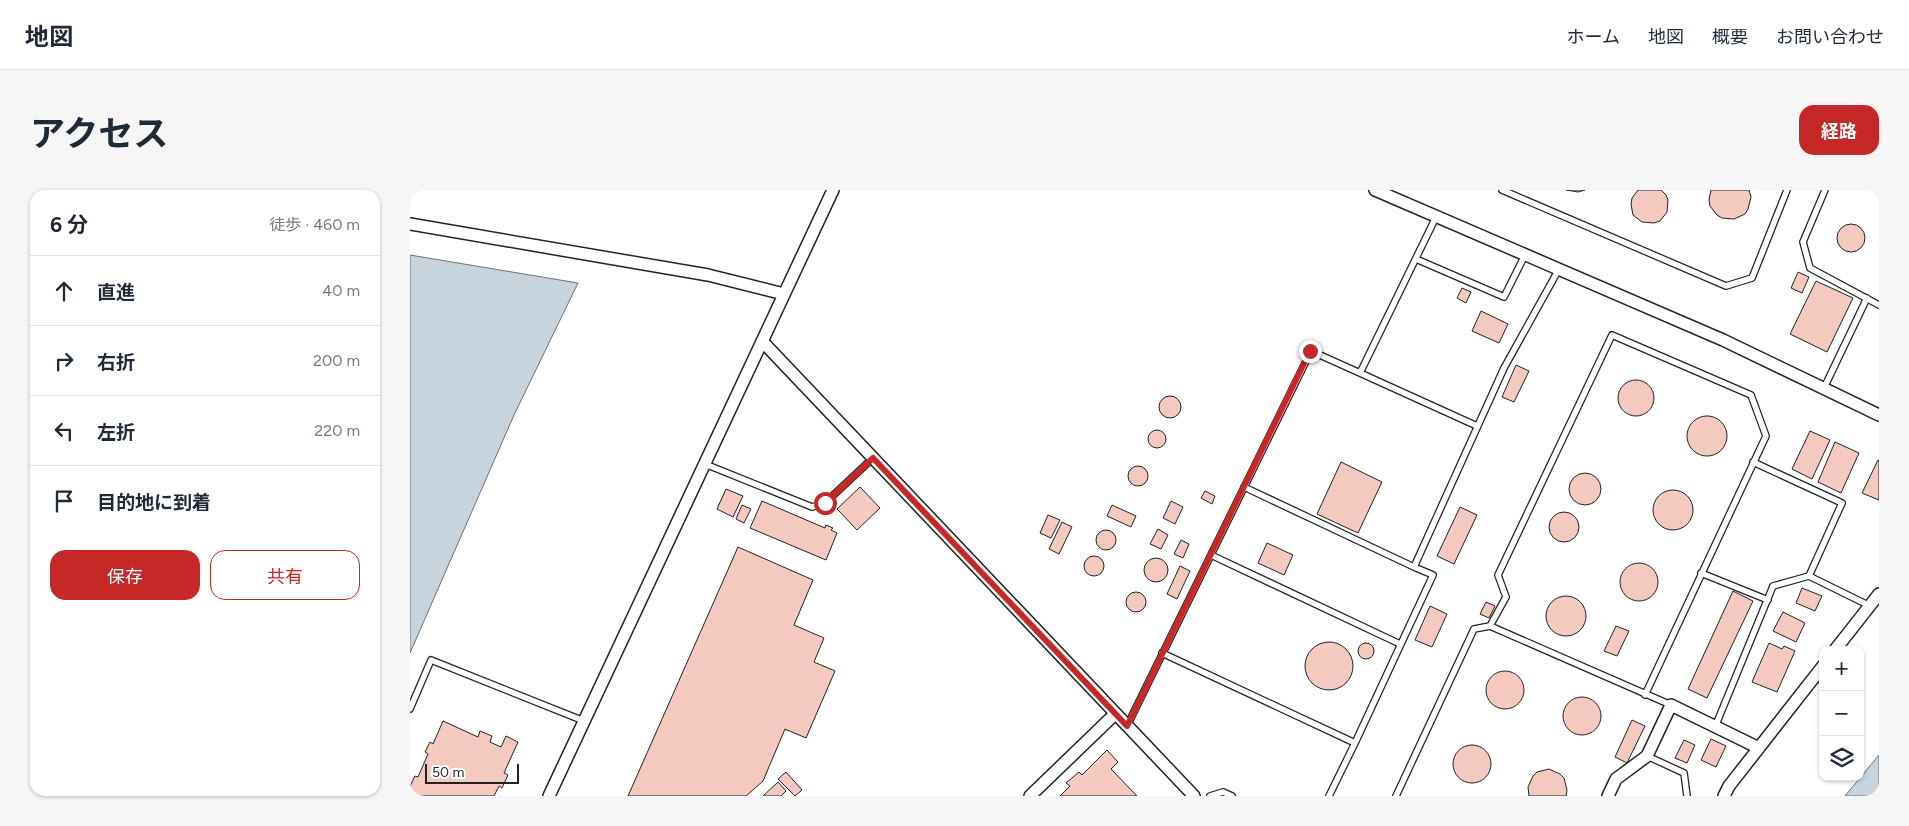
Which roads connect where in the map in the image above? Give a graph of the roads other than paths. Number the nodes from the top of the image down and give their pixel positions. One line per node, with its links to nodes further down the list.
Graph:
1 (833, 190): 13 (street)
2 (1375, 190): 8 (street)
3 (1502, 190): 7 (lane)
4 (1523, 190): 7 (lane)
5 (1787, 190): 7 (lane)
6 (1825, 190): 14 (lane)
7 (1520, 198)
8 (1436, 217): 10 (street); 11 (lane)
9 (410, 224): 13 (street)
10 (1525, 255): 11 (lane); 12 (street)
11 (1416, 259): 17 (lane)
12 (1559, 269): 18 (street); 20 (lane)
13 (784, 294): 16 (street)
14 (1867, 298): 15 (lane); 18 (lane)
15 (1879, 305)
16 (762, 341): 21 (street); 23 (street)
17 (1360, 374): 20 (lane); 24 (lane)
18 (1824, 388): 19 (street)
19 (1879, 415)
20 (1477, 426): 26 (lane)
21 (873, 458): 23 (lane); 40 (street)
22 (1754, 462): 27 (lane); 28 (lane); 32 (lane)
23 (705, 464): 41 (street)
24 (1244, 487): 25 (lane); 26 (lane)
25 (1211, 555): 33 (lane); 35 (lane)
26 (1414, 566): 33 (lane)
27 (1701, 573): 30 (lane); 37 (lane)
28 (1809, 576): 30 (lane); 31 (lane)
29 (1879, 594): 31 (street)
30 (1768, 600): 43 (lane)
31 (1870, 606): 34 (street)
32 (1490, 626): 37 (lane); 53 (lane)
33 (1400, 644): 44 (lane)
34 (1838, 646)
35 (1162, 654): 42 (lane); 44 (lane)
36 (1819, 671): 45 (street)
37 (1645, 695): 38 (lane)
38 (1671, 705): 43 (street); 46 (street)
39 (410, 709): 41 (lane)
40 (1115, 714): 42 (street); 48 (street)
41 (584, 721): 47 (street)
42 (1127, 726): 49 (street)
43 (1716, 727): 45 (street)
44 (1355, 742): 52 (lane)
45 (1758, 748): 56 (street)
46 (1647, 756): 54 (street); 55 (lane)
47 (549, 796)
48 (1030, 796)
49 (1194, 796)
50 (1210, 796): 51 (lane)
51 (1232, 796)
52 (1329, 796)
53 (1396, 796)
54 (1608, 796)
55 (1687, 796)
56 (1724, 796)

